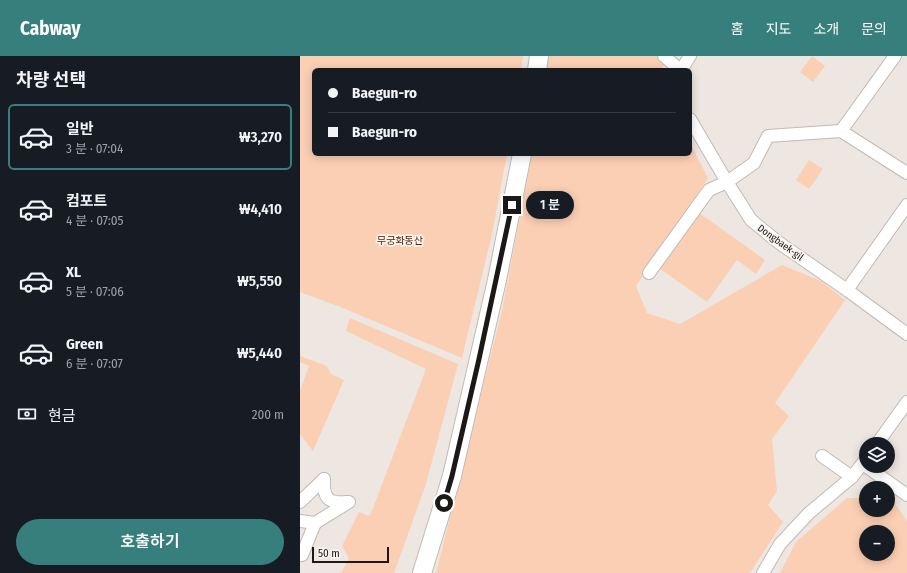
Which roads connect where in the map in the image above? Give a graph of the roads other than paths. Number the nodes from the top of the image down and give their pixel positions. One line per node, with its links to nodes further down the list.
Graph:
1 (539, 56): 5 (main road)
2 (664, 56): 6 (street)
3 (690, 56): 7 (street)
4 (895, 56): 9 (street)
5 (537, 68)
6 (678, 68)
7 (681, 68)
8 (692, 122): 12 (street, Dongbaek-gil)
9 (841, 131): 11 (street); 12 (street)
10 (522, 156): 28 (main road)
11 (907, 173)
12 (727, 182): 14 (street); 15 (street, Dongbaek-gil)
13 (907, 205): 15 (street)
14 (649, 273)
15 (848, 290): 16 (street, Dongbaek-gil)
16 (907, 334)
17 (907, 402): 18 (street)
18 (882, 437)
19 (822, 456): 22 (street)
20 (859, 468): 22 (street)
21 (878, 473): 23 (street)
22 (852, 477): 29 (street)
23 (907, 495)
24 (300, 502): 26 (street)
25 (300, 521): 26 (street)
26 (315, 522): 27 (street)
27 (302, 556)
28 (422, 573)
29 (763, 573)

